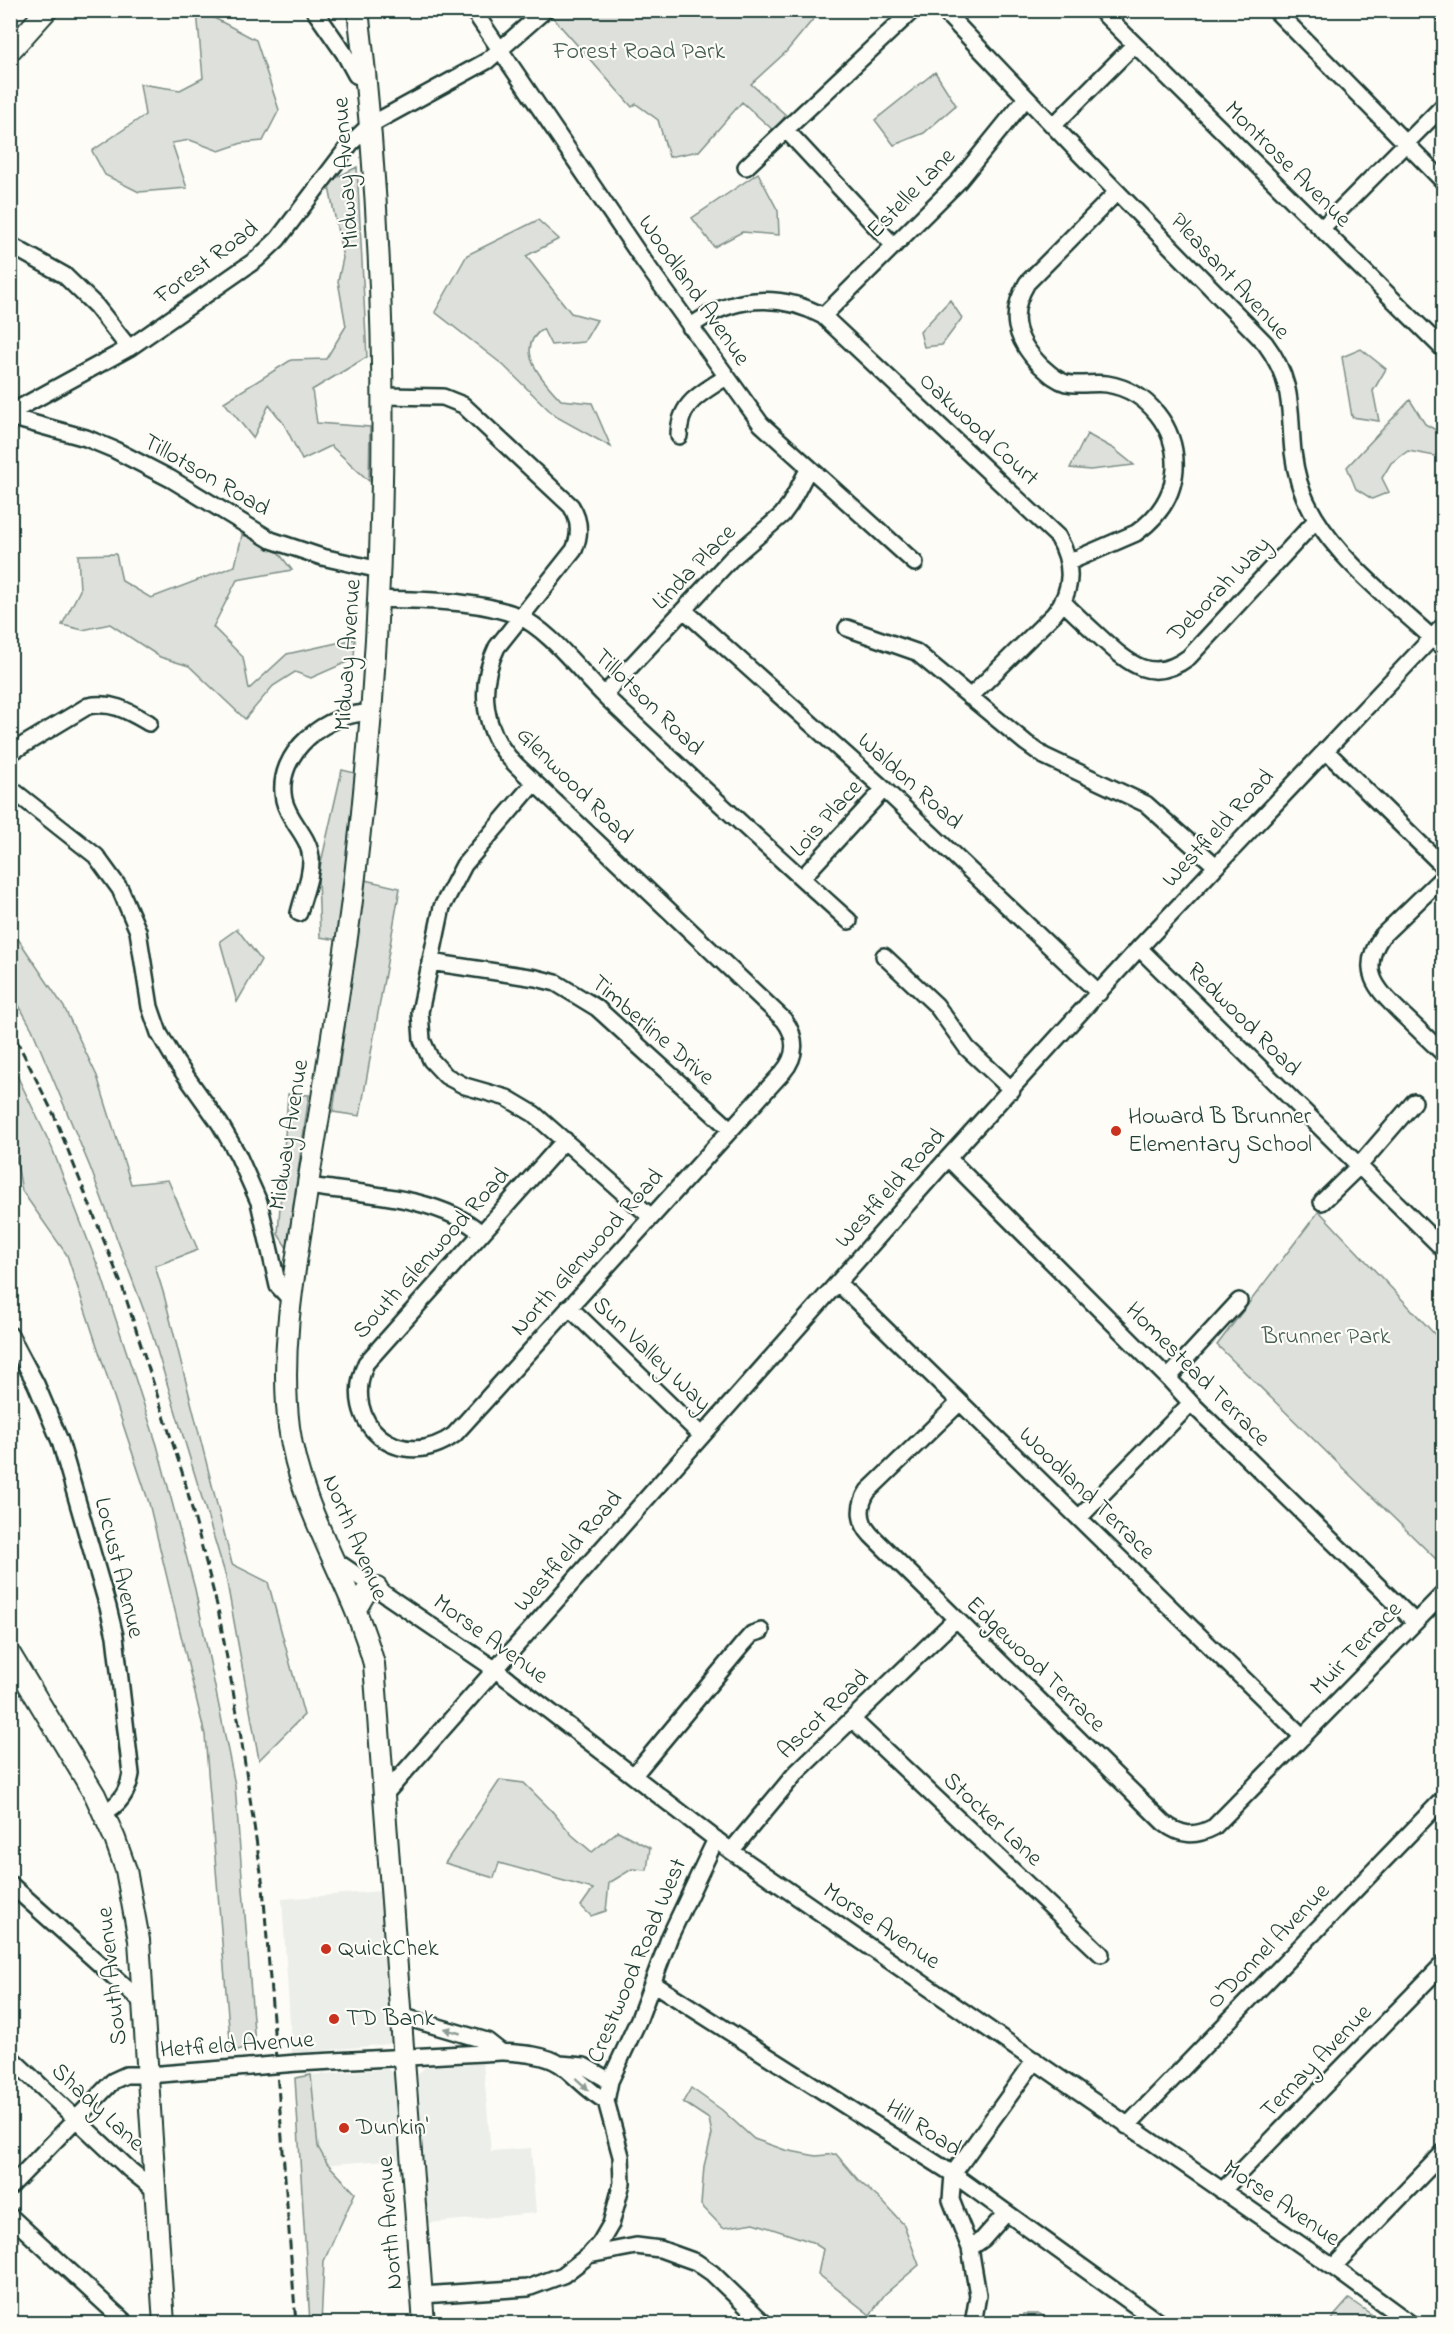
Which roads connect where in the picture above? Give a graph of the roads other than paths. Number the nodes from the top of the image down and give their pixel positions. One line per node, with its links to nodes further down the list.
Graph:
1 (47, 10): 14 (main road)
2 (314, 10): 15 (street)
3 (358, 10): 15 (main road, Midway Avenue)
4 (473, 10): 13 (street, Woodland Avenue)
5 (545, 10): 13 (street, Forest Road)
6 (913, 10): 20 (street)
7 (943, 10): 16 (street, Pleasant Avenue)
8 (1275, 10): 21 (street)
9 (1440, 10): 11 (street)
10 (1108, 13): 12 (street, Montrose Avenue)
11 (1443, 14)
12 (1134, 45): 19 (street); 25 (street, Montrose Avenue)
13 (501, 50): 18 (street, Forest Road); 29 (street, Woodland Avenue)
14 (10, 51)
15 (366, 79): 18 (main road, Midway Avenue)
16 (1026, 98): 19 (street, Pleasant Avenue); 27 (street, Estelle Lane)
17 (1443, 105): 21 (street)
18 (370, 125): 30 (street, Forest Road); 33 (main road, Midway Avenue)
19 (1053, 126): 24 (street, Pleasant Avenue)
20 (786, 130): 22 (street); 27 (street)
21 (1406, 143): 23 (street); 25 (street)
22 (746, 167)
23 (1443, 182)
24 (1117, 192): 37 (street, Pleasant Avenue); 38 (street)
25 (1321, 230): 31 (street, Montrose Avenue)
26 (10, 245): 30 (street)
27 (894, 246): 28 (street, Estelle Lane)
28 (823, 316): 29 (street, Oakwood Court); 38 (street, Oakwood Court)
29 (690, 327): 32 (street, Woodland Avenue)
30 (129, 348): 34 (street, Forest Road)
31 (1443, 350)
32 (726, 376): 35 (street); 36 (street, Woodland Avenue)
33 (381, 396): 40 (main road, Midway Avenue); 44 (street, Glenwood Road)
34 (10, 415): 40 (street, Tillotson Road)
35 (679, 436)
36 (809, 468): 39 (street, Woodland Avenue); 43 (street, Linda Place)
37 (1316, 520): 42 (street, Deborah Way); 47 (street, Pleasant Avenue)
38 (1069, 562): 42 (street, Oakwood Court)
39 (915, 563)
40 (380, 570): 41 (main road, Midway Avenue)
41 (378, 599): 44 (street, Tillotson Road); 51 (main road, Midway Avenue)
42 (1063, 602): 50 (street, Oakwood Court)
43 (684, 610): 49 (street, Linda Place); 57 (street, Waldon Road)
44 (520, 617): 49 (street, Tillotson Road); 55 (street, Glenwood Road)
45 (1443, 625): 47 (street, Westfield Road)
46 (847, 628): 50 (street)
47 (1432, 637): 48 (street, Pleasant Avenue); 53 (street, Westfield Road)
48 (1443, 649)
49 (604, 695): 61 (street, Tillotson Road)
50 (970, 697): 58 (street)
51 (371, 712): 62 (street); 76 (main road, Midway Avenue)
52 (149, 723): 54 (street)
53 (1325, 750): 58 (street, Westfield Road); 59 (street)
54 (10, 753)
55 (534, 783): 66 (street); 68 (street, Glenwood Road)
56 (10, 788): 82 (street)
57 (884, 789): 61 (street, Lois Place); 67 (street, Waldon Road)
58 (1216, 866): 64 (street, Westfield Road)
59 (1443, 867)
60 (1443, 876): 69 (street)
61 (802, 879): 63 (street, Tillotson Road)
62 (299, 913)
63 (849, 921)
64 (1139, 948): 67 (street, Westfield Road); 75 (street, Redwood Road)
65 (884, 956): 70 (street)
66 (430, 962): 72 (street, Timberline Drive); 73 (street)
67 (1099, 993): 70 (street, Westfield Road)
68 (793, 1037): 72 (street, North Glenwood Road)
69 (1443, 1054)
70 (1012, 1090): 74 (street, Westfield Road)
71 (1414, 1102): 75 (street)
72 (730, 1129): 78 (street, North Glenwood Road)
73 (565, 1140): 78 (street); 79 (street, South Glenwood Road)
74 (948, 1158): 81 (street, Westfield Road); 86 (street, Homestead Terrace)
75 (1358, 1167): 77 (street); 80 (street, Redwood Road)
76 (308, 1186): 79 (street); 82 (main road, Midway Avenue)
77 (1322, 1202)
78 (651, 1217): 84 (street, North Glenwood Road)
79 (481, 1233): 90 (street, South Glenwood Road)
80 (1443, 1250)
81 (838, 1283): 87 (street, Woodland Terrace); 89 (street, Westfield Road)
82 (290, 1299): 92 (main road, North Avenue)
83 (1239, 1301): 86 (street)
84 (569, 1307): 89 (street, Sun Valley Way); 90 (street, North Glenwood Road)
85 (10, 1335): 106 (street, Locust Avenue)
86 (1168, 1378): 88 (street, Homestead Terrace)
87 (960, 1402): 91 (street, Woodland Terrace); 96 (street, Edgewood Terrace)
88 (1191, 1403): 91 (street); 97 (street, Homestead Terrace)
89 (702, 1436): 100 (street, Westfield Road)
90 (382, 1438)
91 (1079, 1518): 102 (street, Woodland Terrace)
92 (333, 1559): 93 (street, Morse Avenue); 95 (main road, North Avenue)
93 (377, 1588): 95 (main road); 100 (street, Morse Avenue)
94 (1443, 1593): 97 (street, Muir Terrace)
95 (356, 1609): 104 (main road, North Avenue)
96 (956, 1619): 101 (street, Ascot Road); 102 (street, Edgewood Terrace)
97 (1415, 1622): 102 (street, Muir Terrace)
98 (761, 1631): 103 (street)
99 (10, 1654): 106 (main road, South Avenue)
100 (496, 1670): 103 (street, Morse Avenue); 104 (street, Westfield Road)
101 (852, 1719): 108 (street, Ascot Road); 110 (street, Stocker Lane)
102 (1303, 1737)
103 (634, 1775): 107 (street, Morse Avenue)
104 (385, 1794): 114 (main road, North Avenue)
105 (1443, 1798): 124 (street, O'Donnel Avenue)
106 (103, 1813): 113 (main road, South Avenue)
107 (716, 1839): 108 (street, Morse Avenue); 112 (street, Crestwood Road West)
108 (731, 1851): 118 (street, Morse Avenue)
109 (10, 1884): 113 (street)
110 (1101, 1954)
111 (1443, 1963): 129 (street, Ternay Avenue)
112 (654, 1984): 121 (street, Crestwood Road West); 126 (street, Hill Road)
113 (142, 2002): 120 (main road, South Avenue)
114 (401, 2016): 115 (street, one-way to 114); 117 (main road, North Avenue)
115 (501, 2052): 117 (street, Hetfield Avenue); 119 (street)
116 (10, 2056): 123 (street, Shady Lane)
117 (405, 2058): 120 (street, Hetfield Avenue, bridge); 137 (main road, North Avenue)
118 (1035, 2060): 124 (street, Morse Avenue); 126 (street)
119 (560, 2064): 121 (street); 122 (street, one-way to 122)
120 (148, 2075): 123 (street, Hetfield Avenue); 128 (main road, South Avenue)
121 (610, 2081): 122 (street, Crestwood Road West)
122 (606, 2101): 132 (street)
123 (77, 2120): 127 (street, Hetfield Avenue); 128 (street, Shady Lane)
124 (1127, 2126): 129 (street, Morse Avenue)
125 (1443, 2152): 136 (street)
126 (953, 2174): 130 (street, Hill Road); 134 (street)
127 (10, 2187)
128 (155, 2190): 139 (main road, South Avenue)
129 (1222, 2191): 136 (street, Morse Avenue)
130 (1006, 2213): 134 (street); 143 (street, Hill Road)
131 (10, 2216): 138 (street)
132 (611, 2224): 133 (street); 135 (street)
133 (636, 2246): 135 (street); 141 (street)
134 (970, 2248): 142 (street)
135 (589, 2255): 137 (street)
136 (1333, 2267): 144 (street, Morse Avenue)
137 (422, 2295): 140 (main road, North Avenue)
138 (128, 2324)
139 (164, 2324)
140 (424, 2324)
141 (765, 2324)
142 (972, 2324)
143 (1161, 2324)
144 (1411, 2324)

